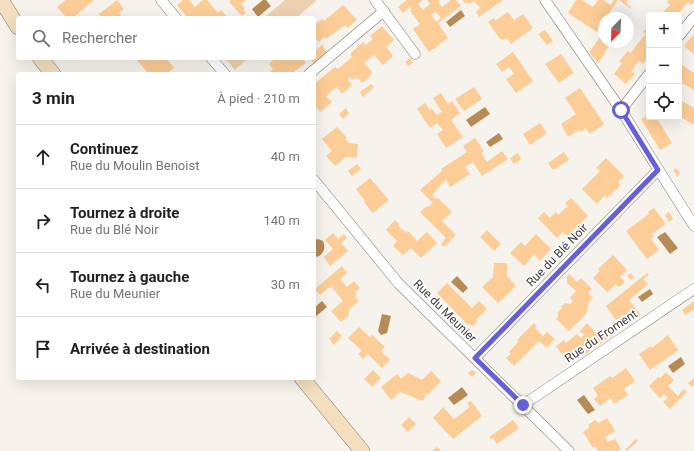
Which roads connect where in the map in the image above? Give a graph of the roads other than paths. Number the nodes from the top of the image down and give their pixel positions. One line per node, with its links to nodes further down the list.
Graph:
1 (2, 0): 9 (street)
2 (175, 0): 5 (street)
3 (375, 0): 6 (street)
4 (545, 0): 18 (street)
5 (164, 4): 7 (street)
6 (384, 11): 11 (street); 16 (street)
7 (174, 16)
8 (694, 17): 10 (street)
9 (16, 24)
10 (682, 32)
11 (415, 54)
12 (42, 60): 14 (street)
13 (213, 60): 15 (street)
14 (50, 72)
15 (223, 72)
16 (312, 72)
17 (646, 78): 18 (street)
18 (621, 110): 19 (street)
19 (658, 170): 21 (street); 23 (street, Rue du Blé Noir)
20 (316, 182): 23 (street, Rue du Meunier)
21 (694, 226)
22 (694, 289): 25 (street, Rue du Froment)
23 (475, 358): 25 (street, Rue du Meunier)
24 (304, 380): 26 (street)
25 (523, 405): 27 (street, Rue du Meunier)
26 (362, 451)
27 (569, 451)

